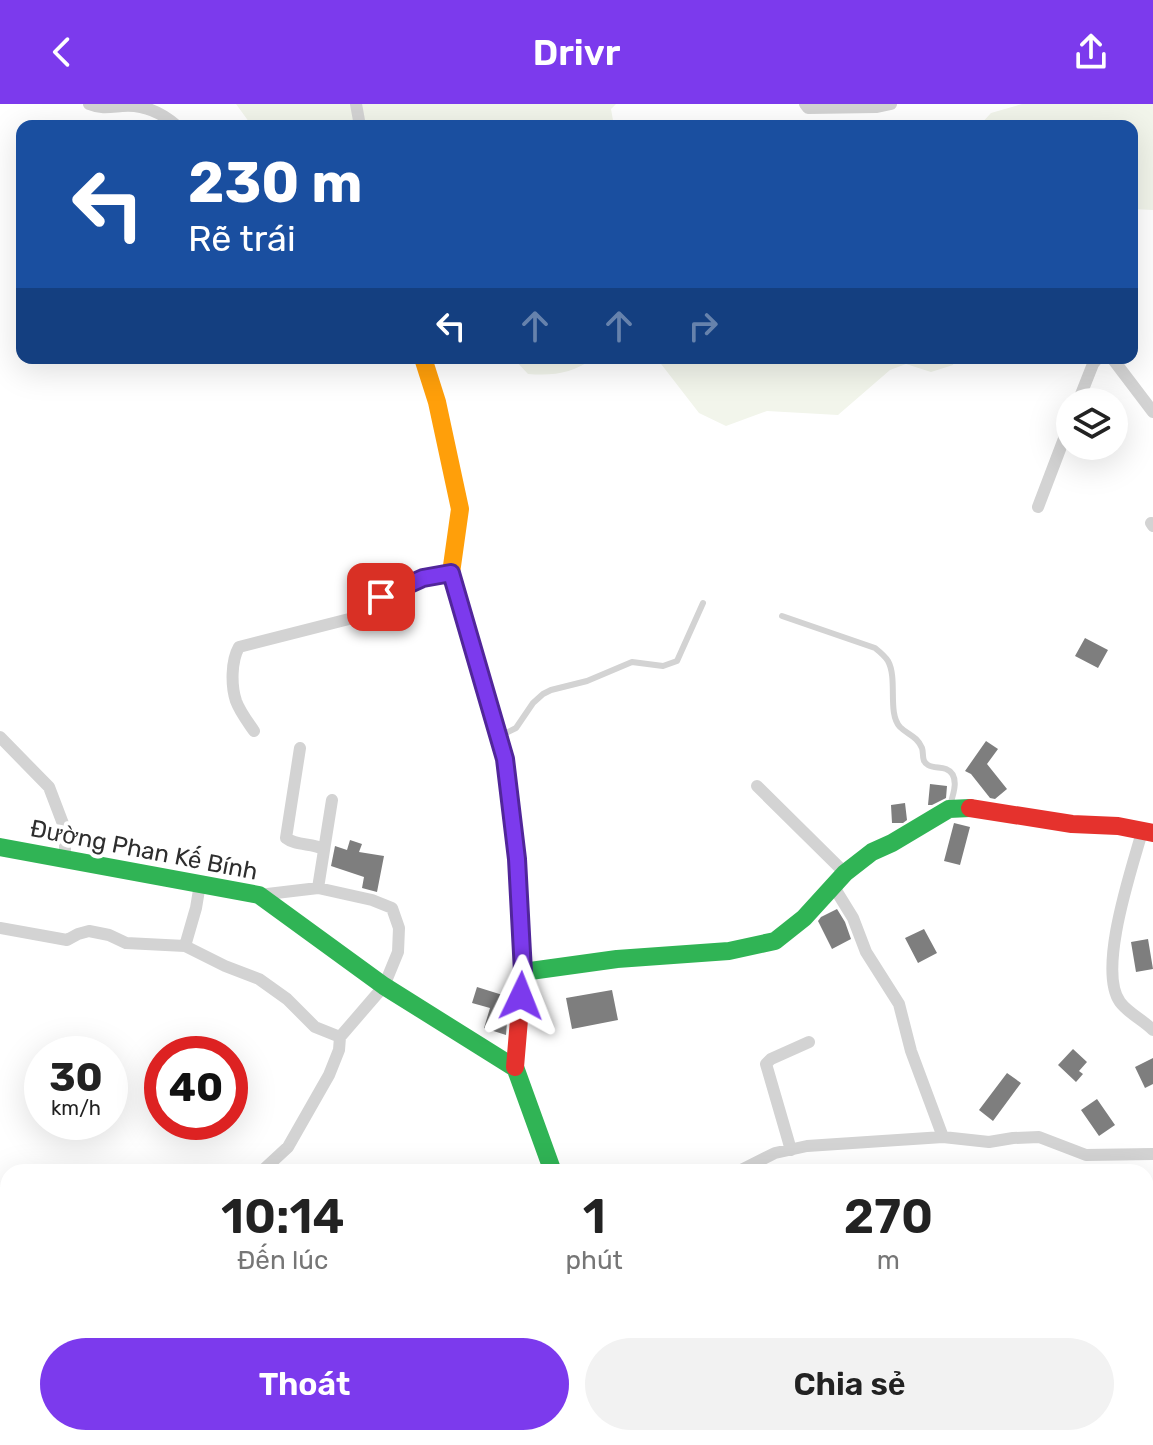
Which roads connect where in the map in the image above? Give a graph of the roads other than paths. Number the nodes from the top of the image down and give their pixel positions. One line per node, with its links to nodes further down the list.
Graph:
1 (89, 104): 4 (street)
2 (805, 104): 3 (street)
3 (891, 104)
4 (170, 120)
5 (425, 364): 12 (street)
6 (1093, 364): 8 (street)
7 (1117, 364): 9 (street)
8 (1084, 388)
9 (1153, 412)
10 (1056, 460): 11 (street)
11 (1038, 507)
12 (451, 573): 15 (street); 16 (street)
13 (703, 603): 16 (lane)
14 (782, 616): 21 (lane)
15 (254, 731)
16 (499, 736): 33 (street)
17 (0, 737): 25 (street)
18 (300, 748): 24 (street)
19 (757, 786): 26 (street)
20 (332, 800): 24 (street)
21 (949, 809): 22 (street); 26 (street)
22 (1148, 832): 35 (street)
23 (0, 847): 25 (street, Đường Phan Kế Bính)
24 (323, 849): 29 (street)
25 (65, 859): 27 (street, Đường Phan Kế Bính)
26 (845, 873): 28 (street)
27 (200, 884): 30 (street, Đường Phan Kế Bính); 32 (street)
28 (832, 887): 33 (street); 39 (street)
29 (318, 888): 30 (street); 34 (street)
30 (259, 895): 34 (street, Đường Phan Kế Bính)
31 (0, 928): 32 (street)
32 (185, 946): 36 (street)
33 (523, 972): 38 (street)
34 (384, 986): 36 (street); 38 (street, Đường Phan Kế Bính)
35 (1153, 1030)
36 (340, 1037): 42 (street)
37 (809, 1042): 40 (street)
38 (515, 1068): 43 (street)
39 (943, 1137): 40 (street); 41 (street)
40 (791, 1150): 44 (street)
41 (1153, 1154)
42 (270, 1164)
43 (550, 1164)
44 (753, 1164)

